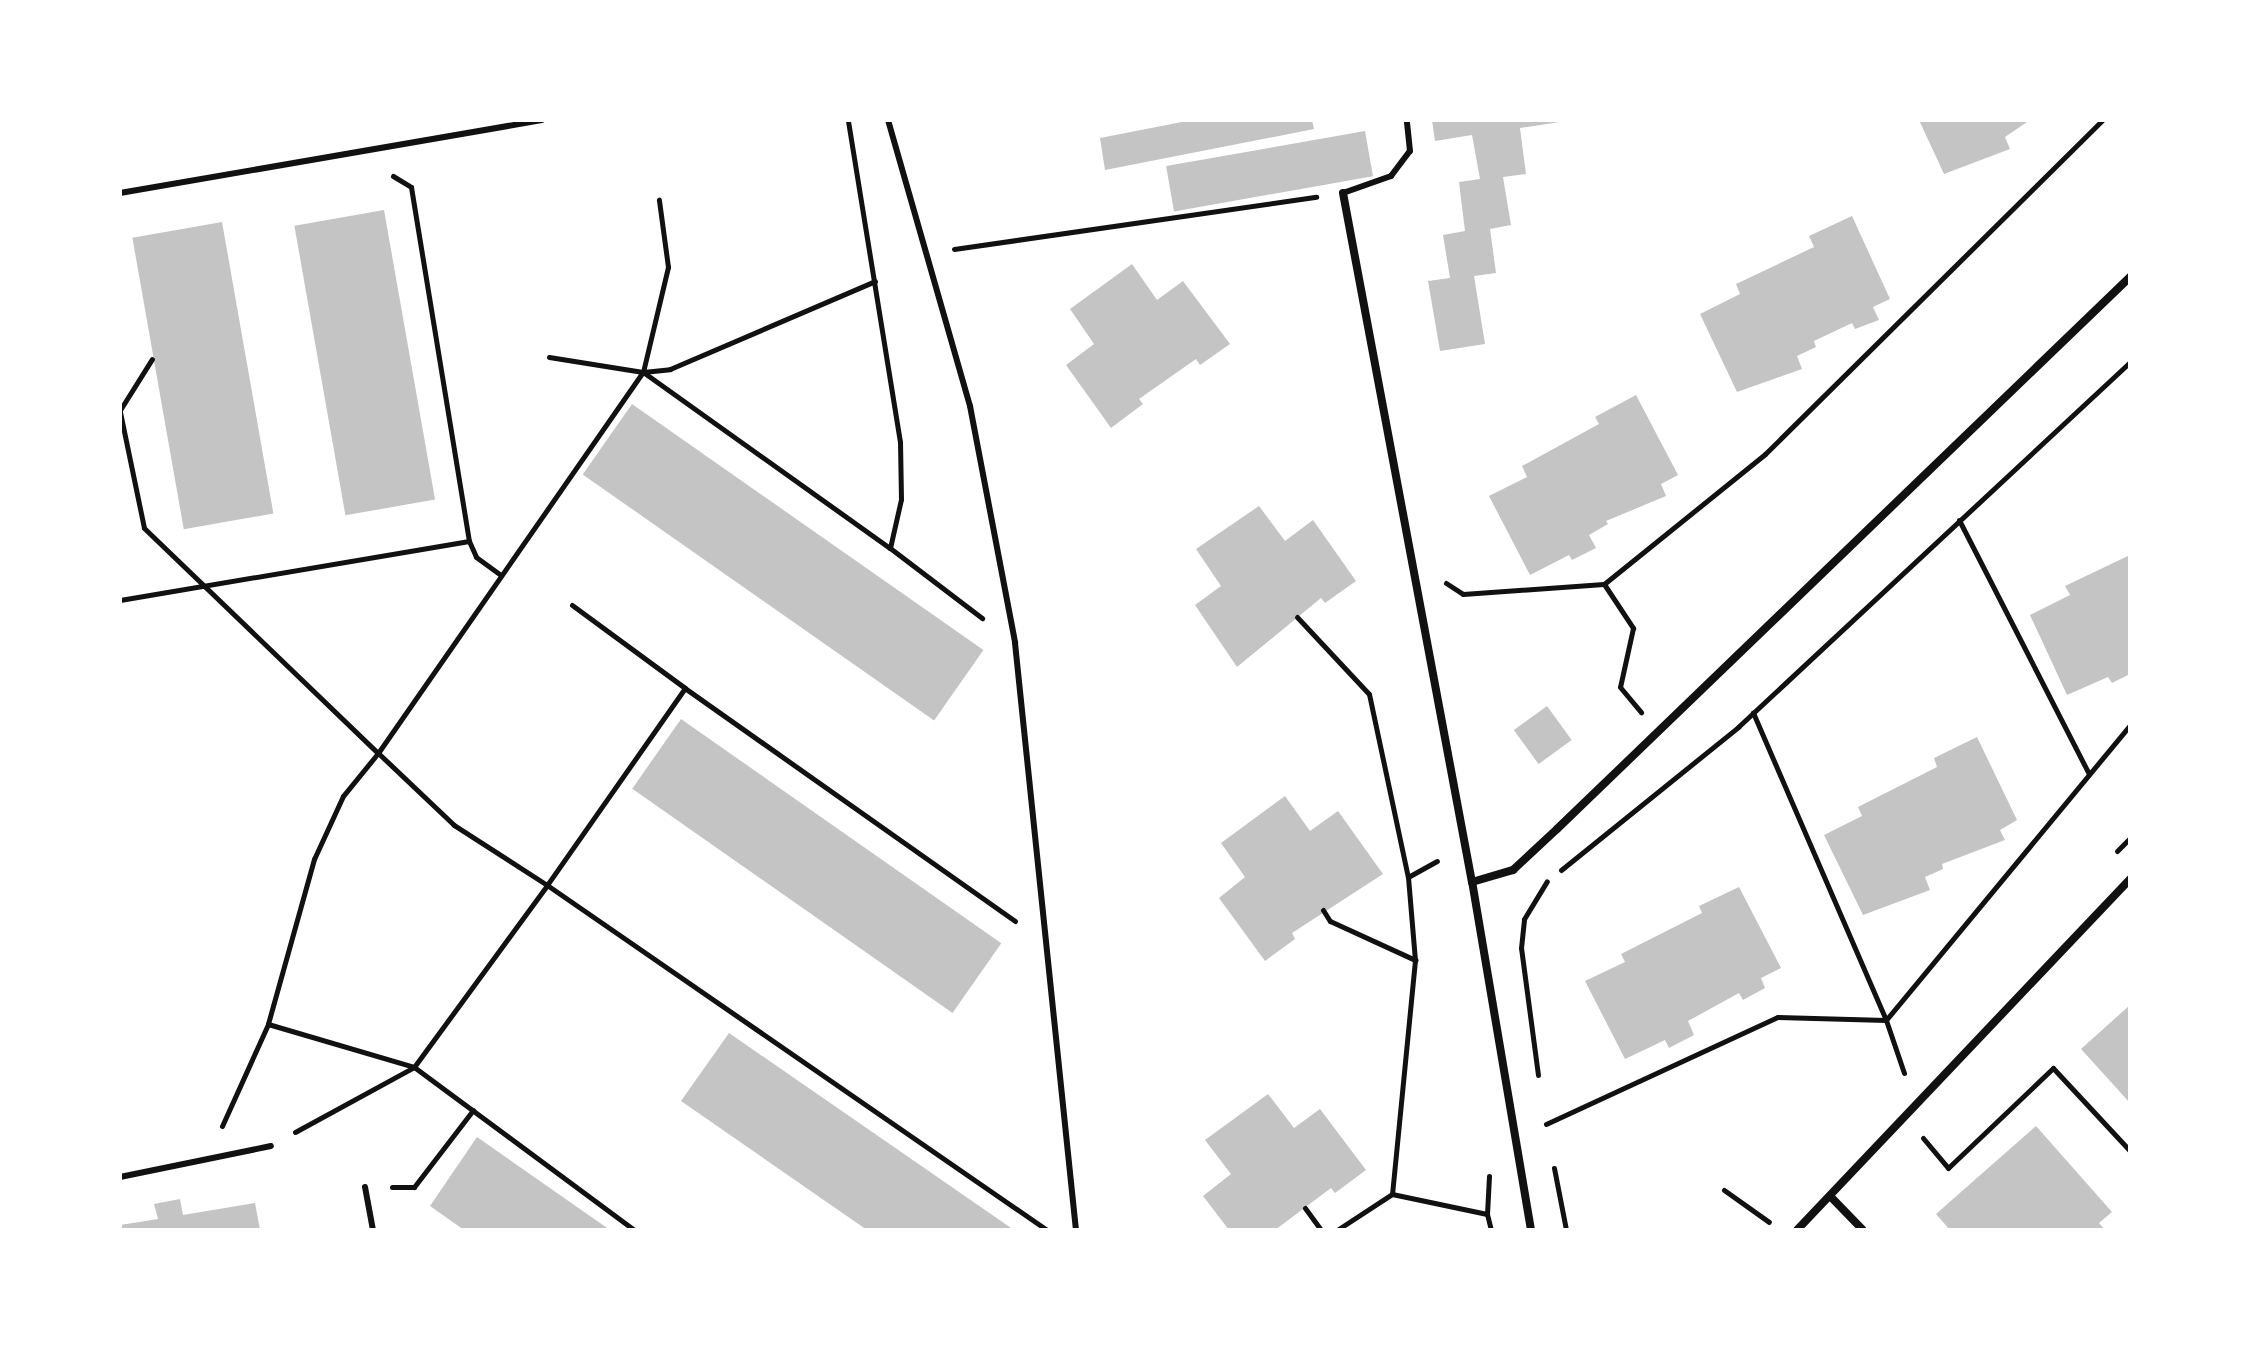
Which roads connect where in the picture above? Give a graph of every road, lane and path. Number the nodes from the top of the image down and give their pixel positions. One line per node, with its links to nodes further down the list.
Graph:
1 (542, 120): 7 (lane)
2 (848, 120): 12 (path)
3 (888, 120): 10 (lane)
4 (1407, 120): 8 (lane)
5 (2102, 120): 24 (path)
6 (377, 179): 20 (path)
7 (120, 193)
8 (1343, 193): 10 (path); 22 (street)
9 (659, 200): 16 (path)
10 (929, 253): 29 (lane)
11 (2130, 277): 33 (street)
12 (875, 281): 16 (path); 21 (path)
13 (549, 357): 16 (path)
14 (152, 359): 17 (path)
15 (2130, 362): 19 (path)
16 (643, 372): 21 (path); 23 (path)
17 (120, 411): 18 (path)
18 (123, 446): 25 (path)
19 (1959, 520): 31 (path); 35 (path)
20 (469, 541): 23 (path); 25 (path)
21 (890, 548): 29 (path)
22 (1410, 559): 24 (path); 39 (street)
23 (501, 575): 34 (path)
24 (1604, 584): 33 (path)
25 (202, 586): 26 (path); 34 (path)
26 (120, 600)
27 (572, 605): 30 (path)
28 (1297, 617): 37 (path)
29 (1015, 643): 42 (lane)
30 (685, 688): 40 (path); 42 (path)
31 (1753, 713): 44 (path); 48 (path)
32 (2130, 725): 35 (path)
33 (1657, 731): 39 (street)
34 (378, 753): 40 (path); 45 (path)
35 (2089, 774): 44 (path)
36 (1451, 853): 37 (path)
37 (1408, 877): 43 (path)
38 (2130, 879): 51 (street)
39 (1472, 882): 72 (street)
40 (547, 885): 46 (path); 67 (path)
41 (1323, 910): 43 (path)
42 (1049, 944): 68 (lane)
43 (1415, 960): 61 (path)
44 (1886, 1020): 47 (path); 52 (path)
45 (268, 1024): 46 (path); 57 (path)
46 (414, 1067): 50 (path); 54 (path)
47 (1905, 1075)
48 (1541, 1093)
49 (1543, 1108): 52 (path)
50 (473, 1110): 59 (path); 66 (path)
51 (1908, 1115): 55 (path); 62 (street)
52 (1546, 1124): 53 (path)
53 (1549, 1139)
54 (271, 1146): 57 (lane)
55 (2130, 1151)
56 (1551, 1154): 73 (path)
57 (205, 1159): 58 (lane)
58 (120, 1177)
59 (365, 1187): 65 (lane)
60 (1724, 1190): 64 (path)
61 (1392, 1194): 70 (path); 71 (path)
62 (1830, 1196): 74 (street); 75 (street)
63 (1305, 1208): 69 (path)
64 (1769, 1222)
65 (373, 1230)
66 (634, 1230)
67 (1047, 1230)
68 (1076, 1230)
69 (1321, 1230)
70 (1337, 1230)
71 (1491, 1230)
72 (1531, 1230)
73 (1566, 1230)
74 (1797, 1230)
75 (1863, 1230)

